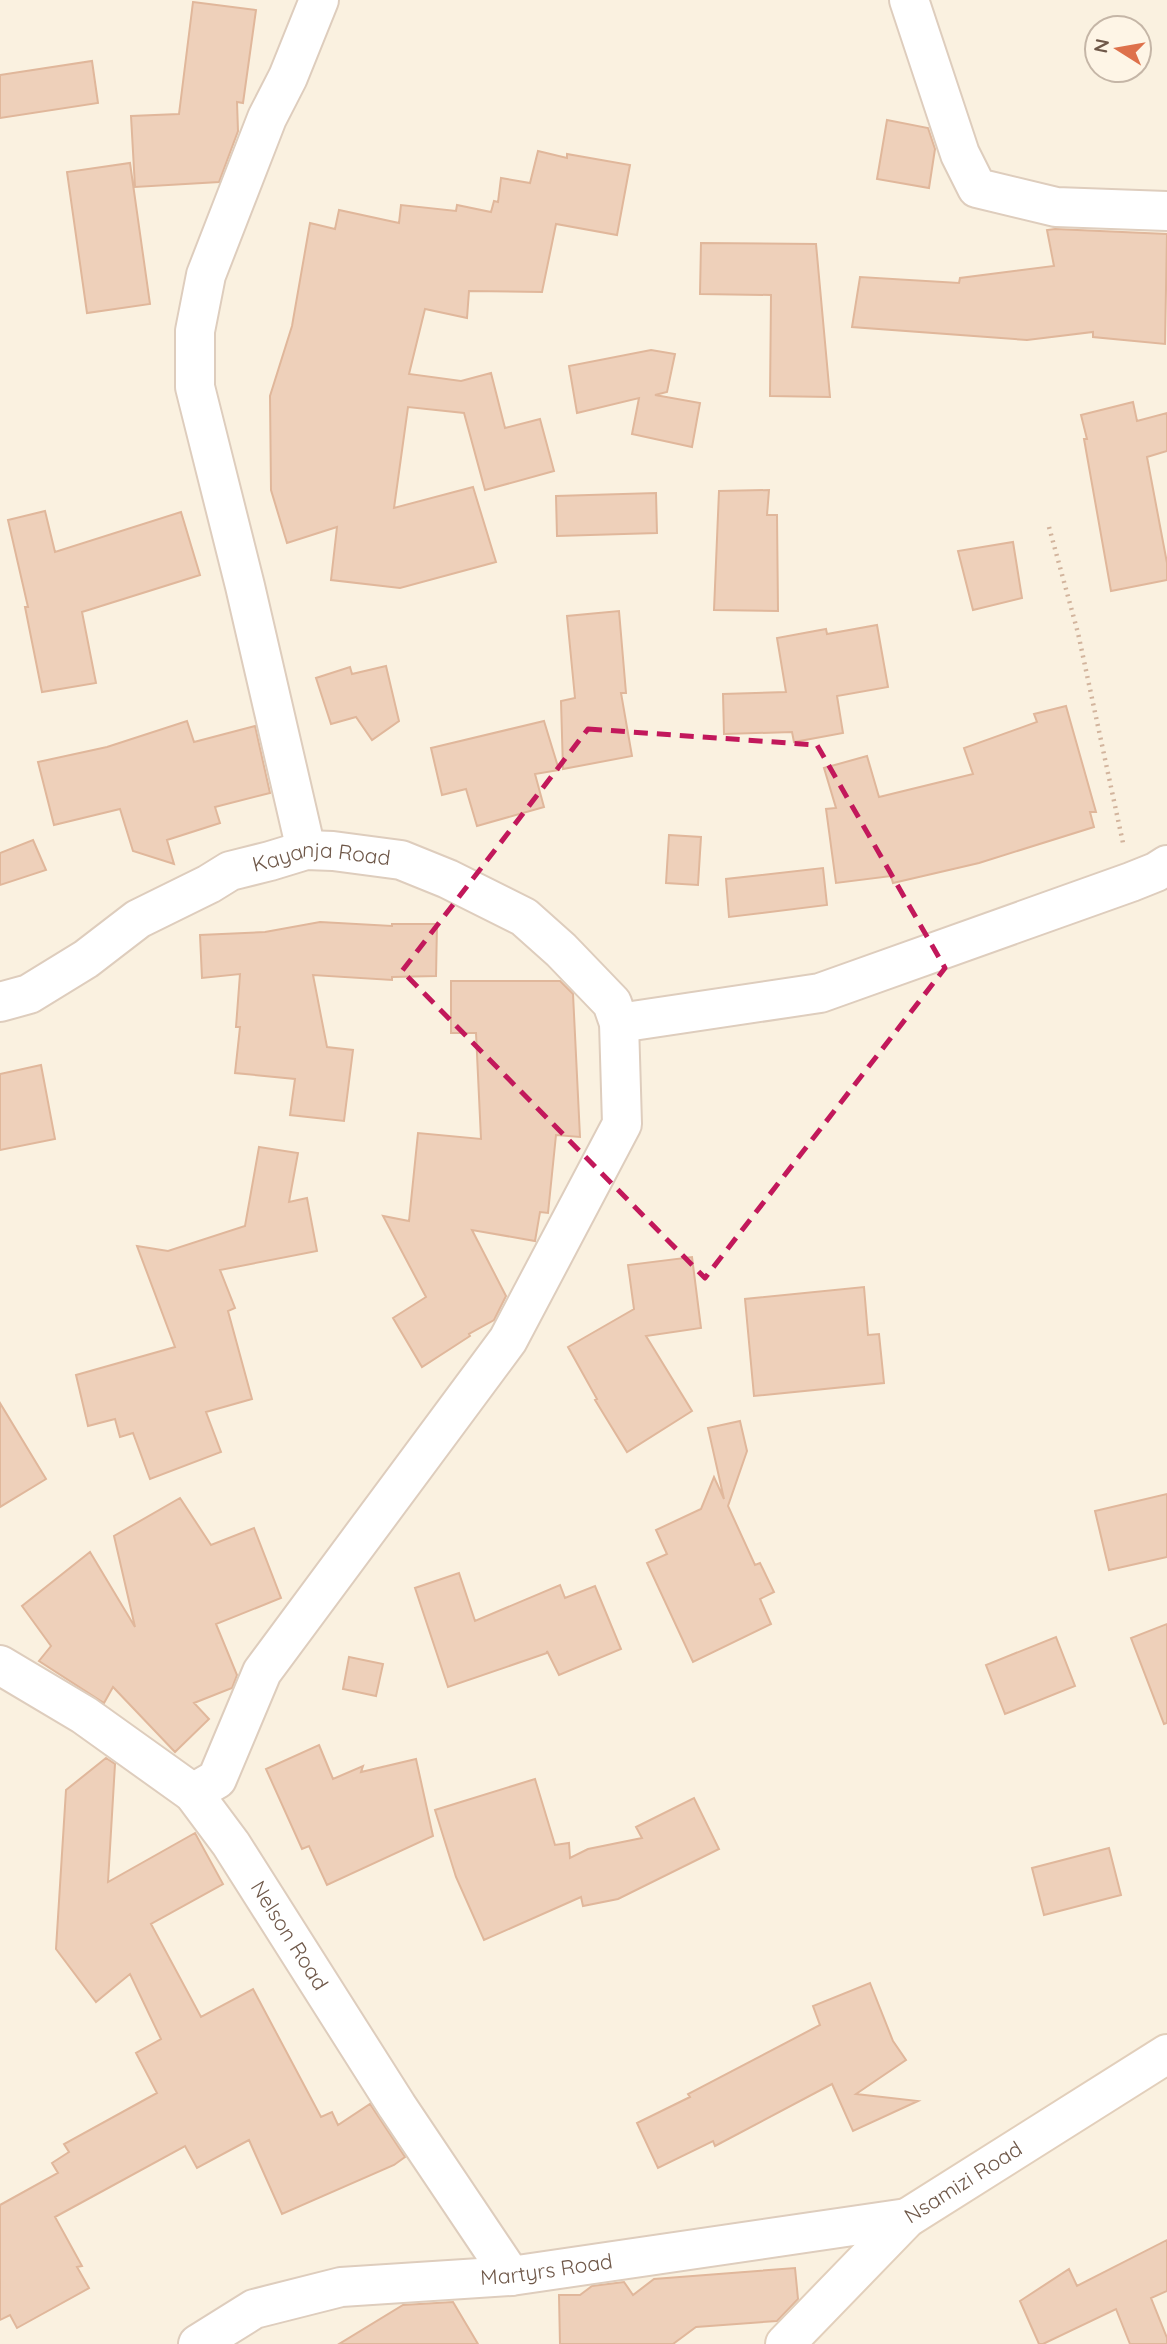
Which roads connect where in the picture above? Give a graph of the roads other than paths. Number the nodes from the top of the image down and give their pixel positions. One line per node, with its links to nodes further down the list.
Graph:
1 (319, 0): 4 (street)
2 (909, 0): 3 (street)
3 (1167, 211)
4 (306, 850): 6 (street, Kayanja Road); 7 (street, Kayanja Road)
5 (1155, 876): 7 (street)
6 (0, 1002)
7 (619, 1023): 9 (street)
8 (0, 1665): 9 (street, Nelson Road)
9 (193, 1793): 12 (street, Nelson Road)
10 (1167, 2054): 11 (street, Nsamizi Road)
11 (907, 2218): 12 (street, Martyrs Road); 14 (street, Nsamizi Road)
12 (510, 2276): 13 (street, Martyrs Road)
13 (198, 2344)
14 (785, 2344)

